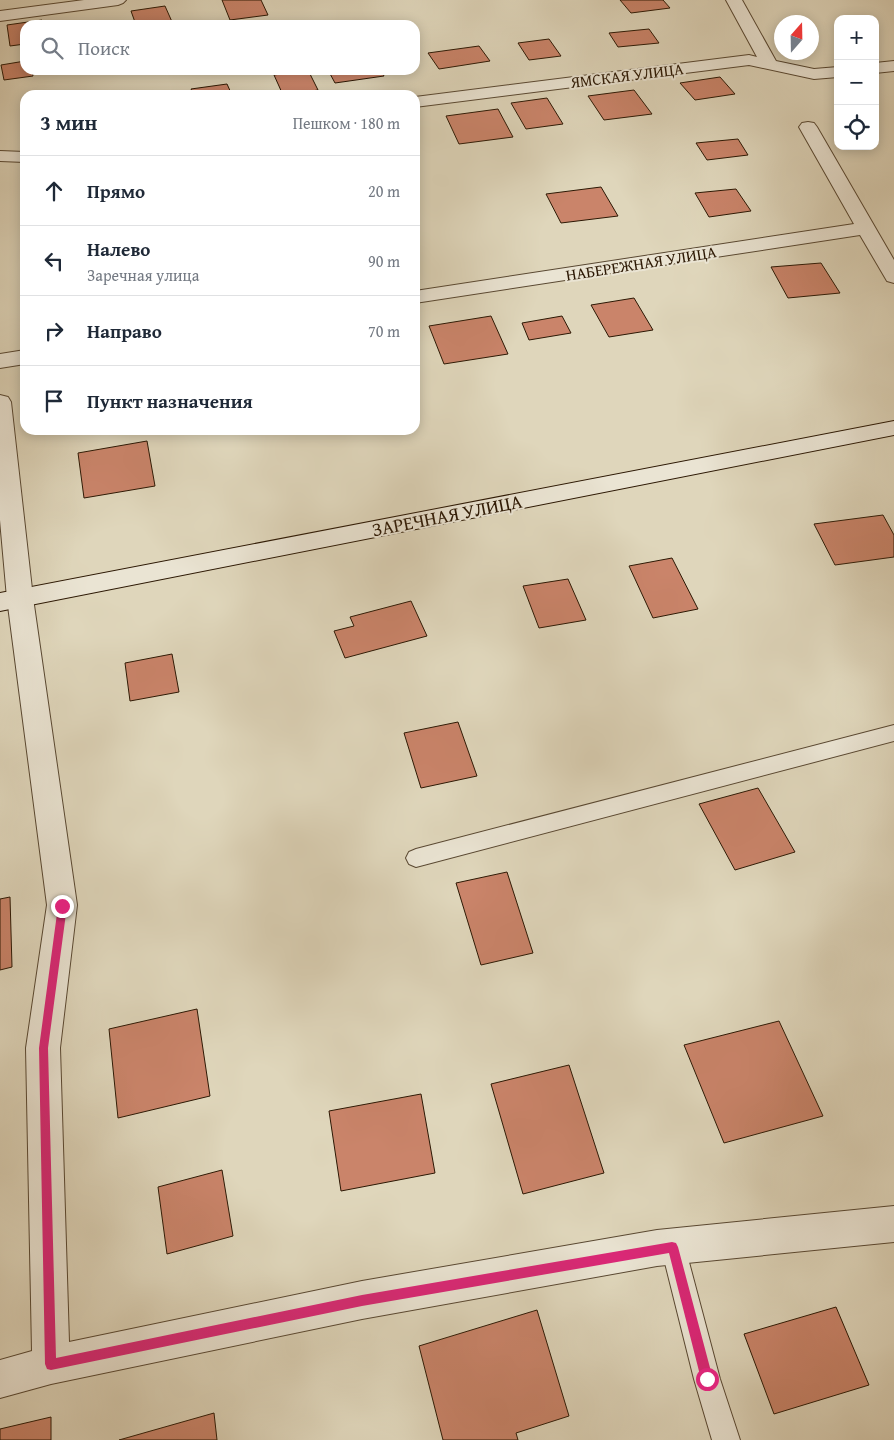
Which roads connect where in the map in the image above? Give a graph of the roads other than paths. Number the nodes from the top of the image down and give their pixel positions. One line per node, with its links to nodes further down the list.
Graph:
1 (118, 0): 3 (street)
2 (734, 0): 4 (street)
3 (0, 16)
4 (770, 65): 7 (street, ЯМСКАЯ УЛИЦА); 8 (street, ЯМСКАЯ УЛИЦА)
5 (894, 66): 6 (street)
6 (879, 68)
7 (834, 72)
8 (420, 101)
9 (808, 127): 12 (street)
10 (0, 156): 11 (street)
11 (20, 157)
12 (866, 228): 13 (street); 14 (street, НАБЕРЕЖНАЯ УЛИЦА)
13 (894, 277)
14 (420, 296)
15 (20, 358): 16 (street)
16 (0, 361)
17 (0, 402): 19 (street)
18 (894, 428): 19 (street, ЗАРЕЧНАЯ УЛИЦА)
19 (10, 600): 24 (street)
20 (894, 733): 21 (lane)
21 (416, 858)
22 (894, 1224): 23 (street)
23 (672, 1247): 24 (street); 26 (lane)
24 (51, 1364): 25 (street)
25 (0, 1379)
26 (726, 1440)

